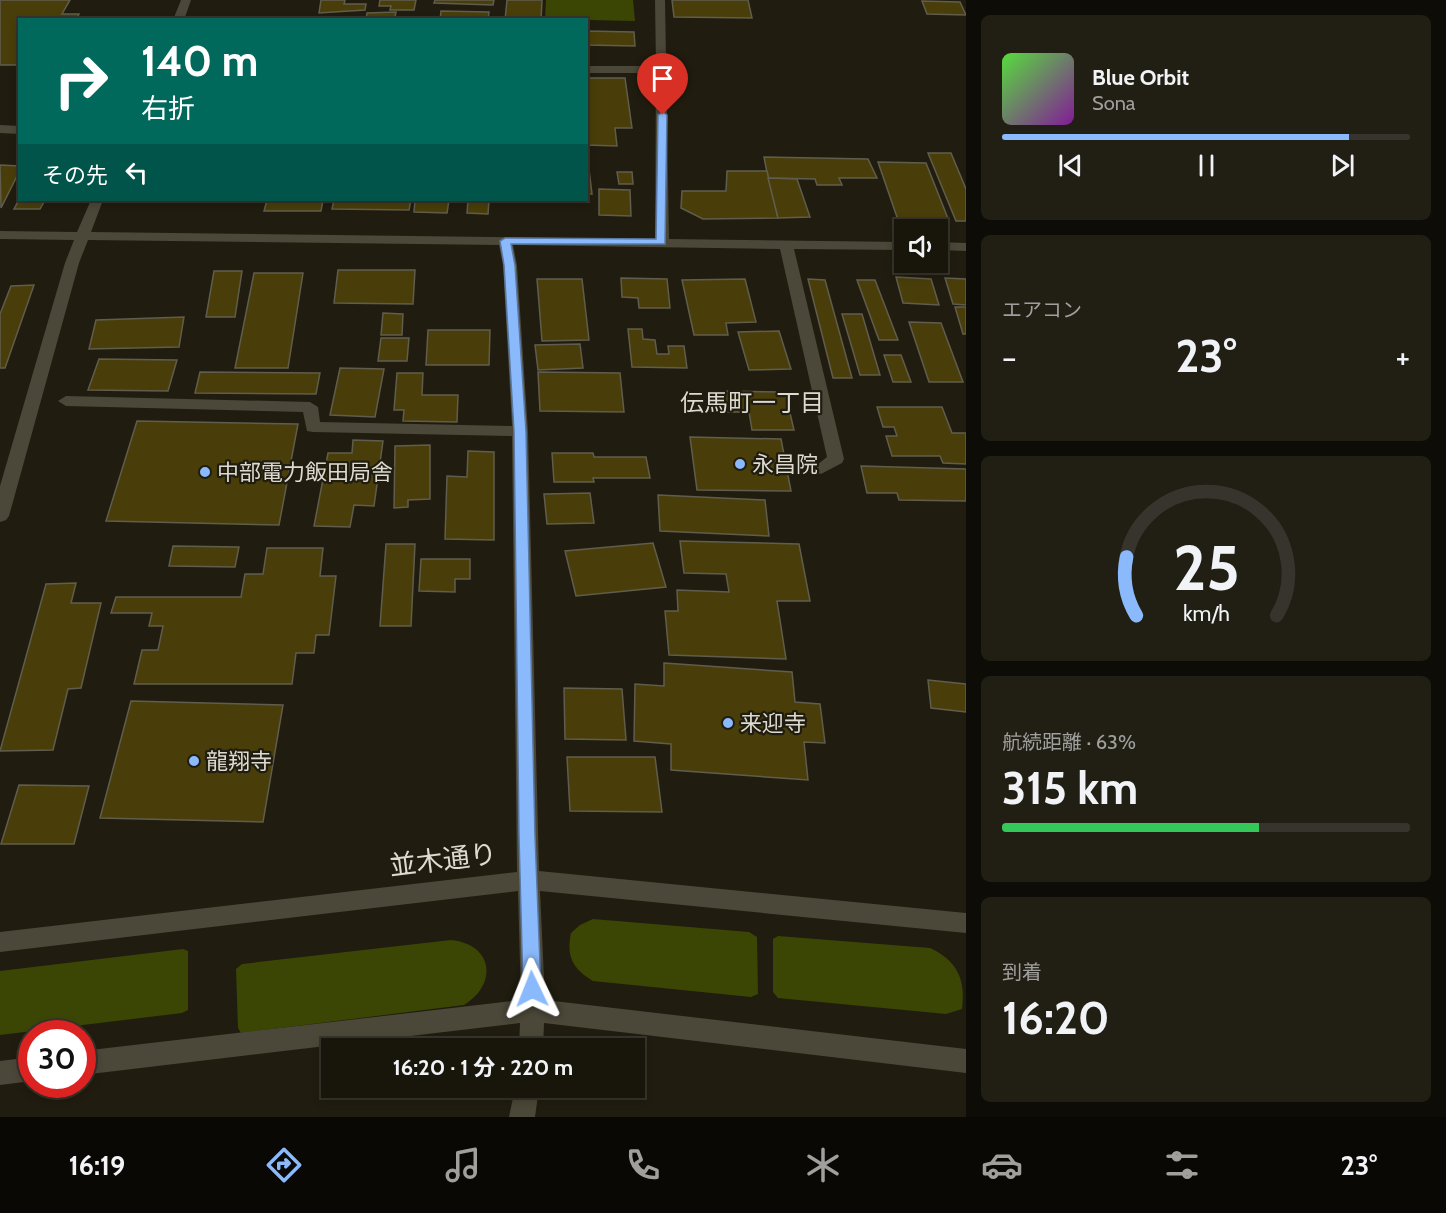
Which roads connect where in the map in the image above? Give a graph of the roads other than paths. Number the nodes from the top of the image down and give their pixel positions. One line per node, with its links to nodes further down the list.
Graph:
1 (186, 0): 3 (street)
2 (660, 0): 5 (street)
3 (179, 18)
4 (588, 69): 5 (street)
5 (662, 70): 12 (street)
6 (0, 129): 7 (street)
7 (18, 130)
8 (97, 201): 10 (street)
9 (0, 235): 10 (street)
10 (84, 236): 11 (street); 20 (street)
11 (505, 241): 12 (street); 18 (street)
12 (662, 242): 13 (street)
13 (786, 244): 14 (street); 19 (street)
14 (894, 246)
15 (948, 246): 16 (street)
16 (966, 247)
17 (66, 401): 18 (street)
18 (520, 431): 21 (street)
19 (821, 468)
20 (0, 516)
21 (528, 880): 22 (street, 並木通り); 23 (street, 並木通り); 24 (street)
22 (966, 923)
23 (0, 942)
24 (533, 1011): 25 (street); 26 (street); 27 (street)
25 (532, 1038)
26 (96, 1061)
27 (966, 1061)
28 (18, 1071): 29 (street)
29 (0, 1073)
30 (525, 1098): 31 (street)
31 (522, 1117)

